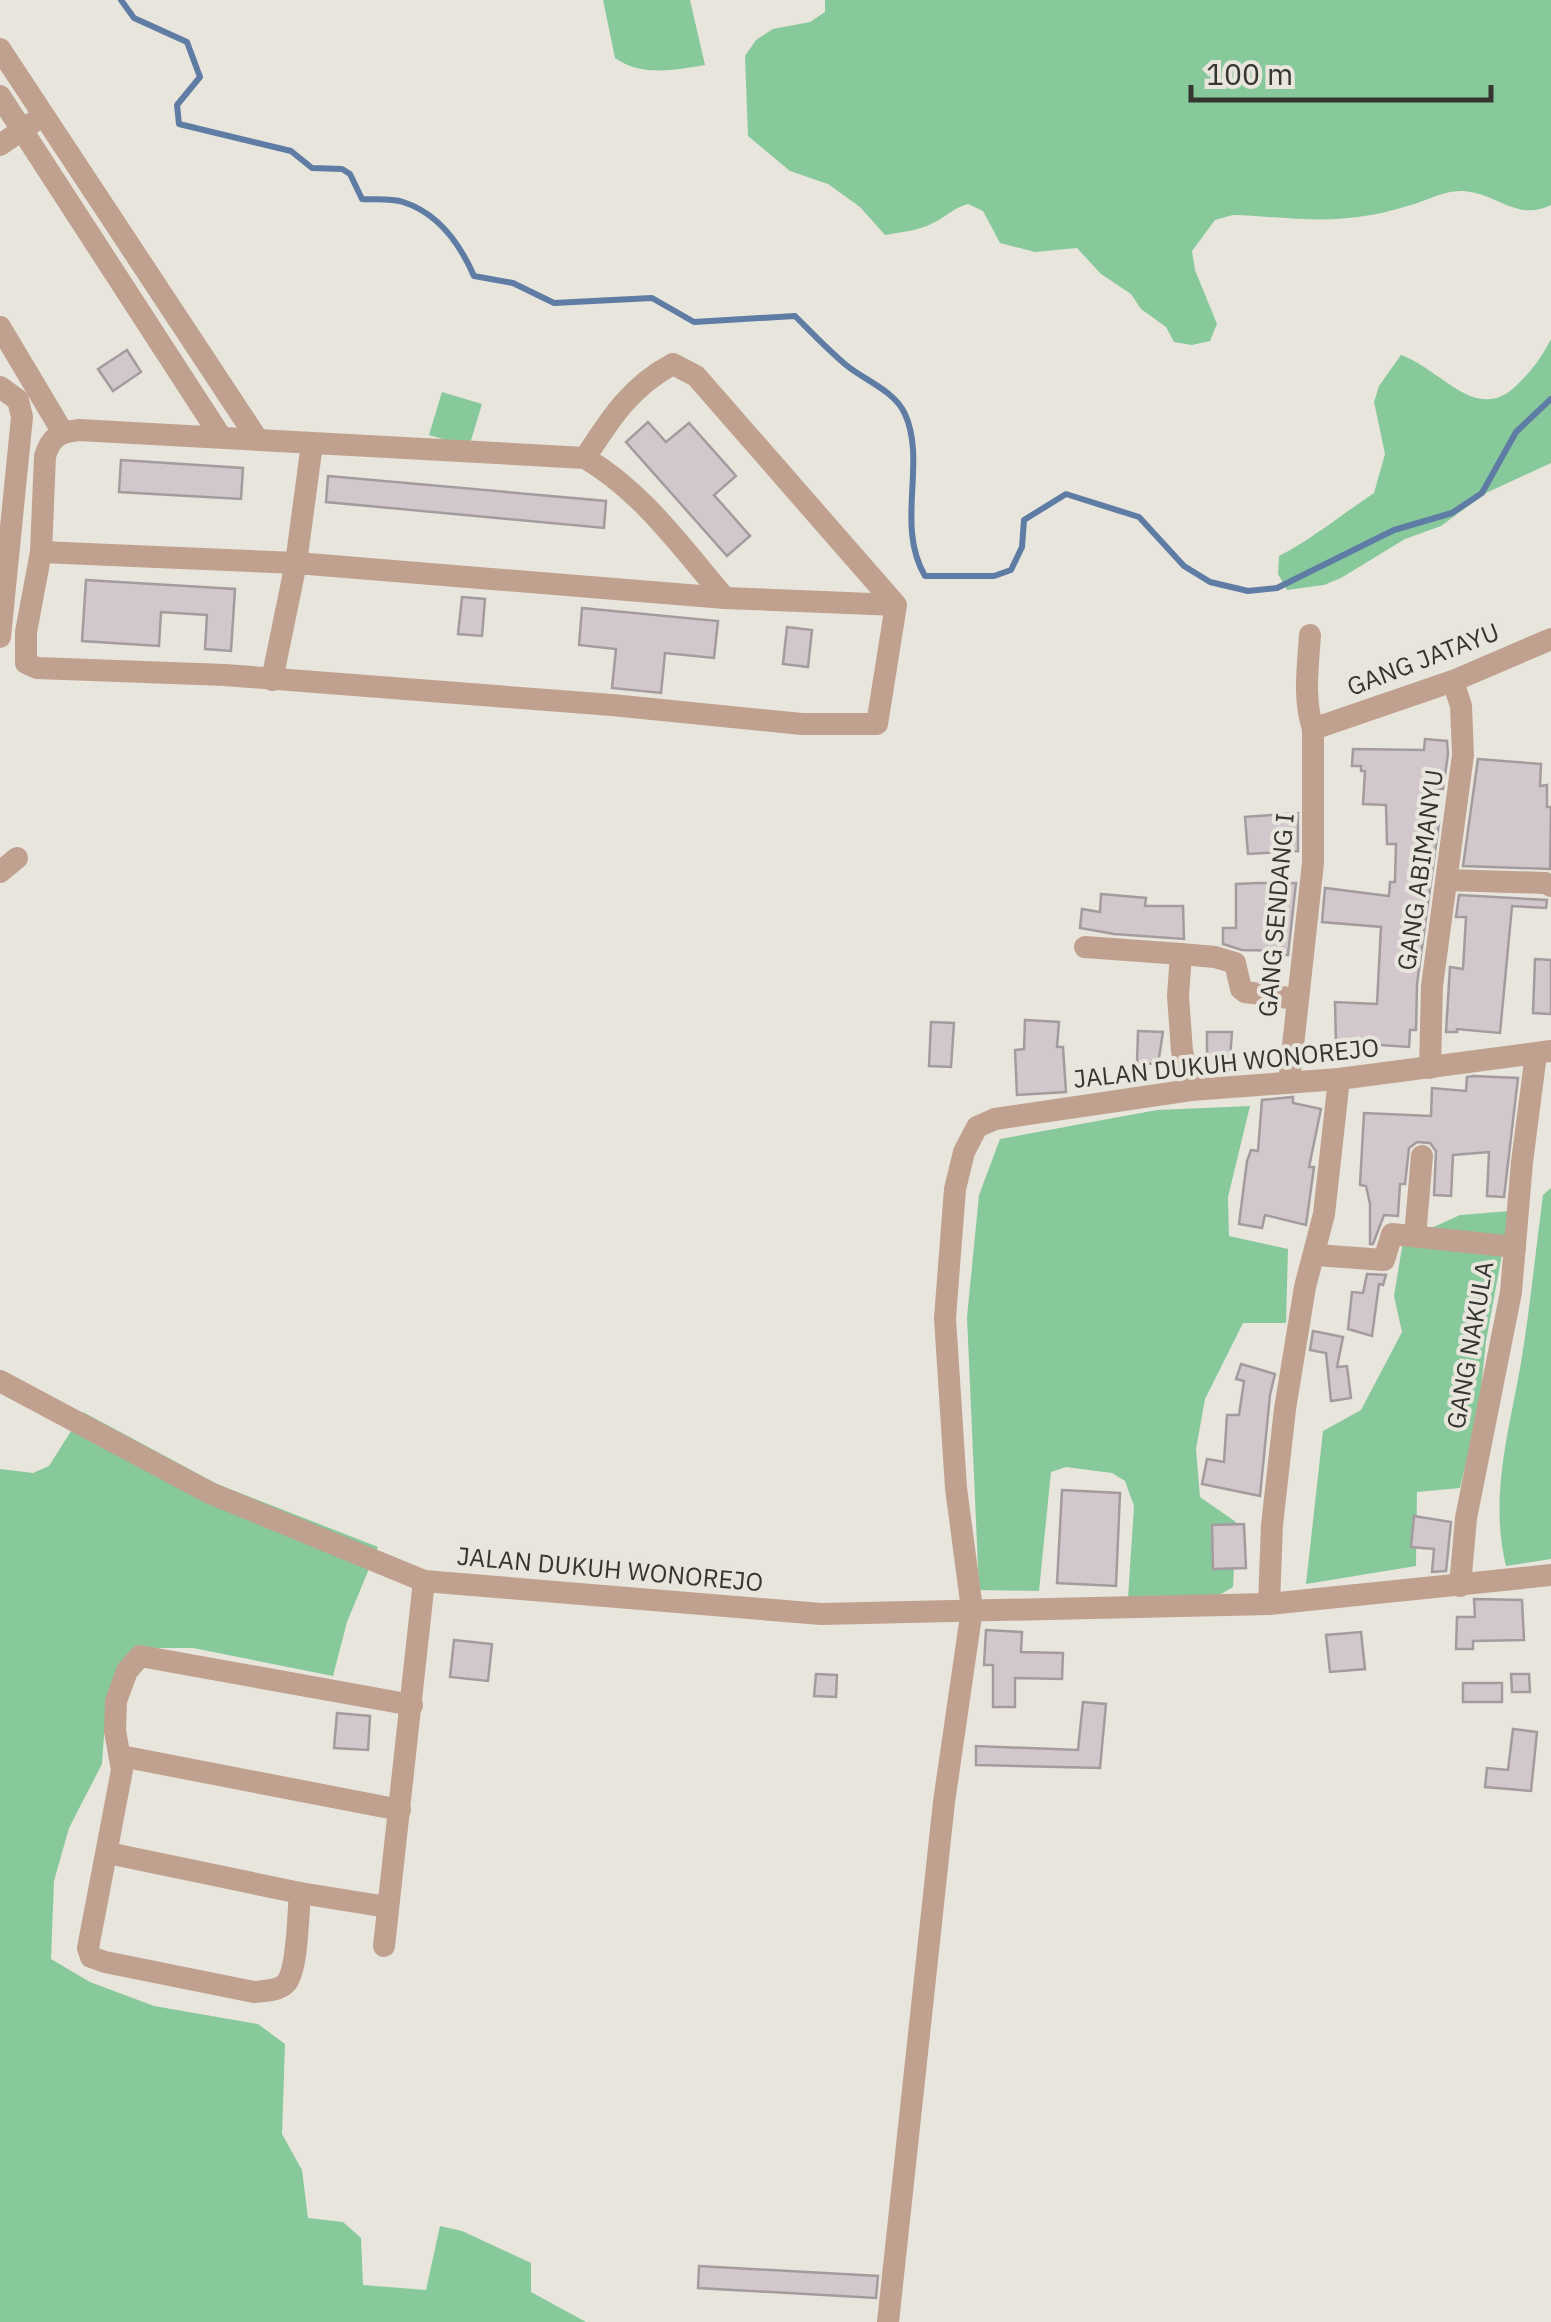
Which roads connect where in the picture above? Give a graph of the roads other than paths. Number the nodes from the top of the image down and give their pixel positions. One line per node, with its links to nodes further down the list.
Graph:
1 (0, 49): 3 (street)
2 (0, 96): 4 (street)
3 (44, 115): 4 (street); 10 (street)
4 (21, 131): 5 (street); 9 (street)
5 (0, 145)
6 (0, 327): 8 (street)
7 (0, 387): 13 (street)
8 (62, 431): 9 (street); 15 (street)
9 (220, 437): 10 (street)
10 (256, 438): 11 (street)
11 (312, 444): 12 (street); 16 (street)
12 (585, 458): 17 (street); 18 (street)
13 (6, 501): 14 (street)
14 (5, 539): 20 (street)
15 (40, 552): 16 (street); 22 (street)
16 (296, 564): 17 (street); 22 (street)
17 (725, 598): 18 (street)
18 (896, 604): 22 (street)
19 (1310, 634): 24 (street, GANG SENDANG I)
20 (0, 638)
21 (1551, 639): 23 (street, GANG JATAYU)
22 (272, 680)
23 (1453, 681): 24 (street, GANG JATAYU); 25 (street, GANG ABIMANYU)
24 (1314, 729): 29 (street, GANG SENDANG I)
25 (1447, 880): 26 (street); 31 (street, GANG ABIMANYU)
26 (1551, 886)
27 (1084, 947): 28 (street)
28 (1181, 954): 29 (street); 34 (street)
29 (1296, 1000): 33 (street, GANG SENDANG I)
30 (1544, 1052): 31 (street, JALAN DUKUH WONOREJO); 37 (street, GANG NAKULA)
31 (1430, 1068): 32 (street, JALAN DUKUH WONOREJO)
32 (1339, 1079): 33 (street, JALAN DUKUH WONOREJO); 38 (street)
33 (1289, 1082): 34 (street, JALAN DUKUH WONOREJO)
34 (1191, 1090): 44 (street, JALAN DUKUH WONOREJO)
35 (1422, 1156): 36 (street)
36 (1415, 1236): 37 (street); 38 (street)
37 (1514, 1247): 42 (street, GANG NAKULA)
38 (1316, 1255): 43 (street)
39 (0, 1382): 41 (street, JALAN DUKUH WONOREJO)
40 (1551, 1576): 42 (street, JALAN DUKUH WONOREJO)
41 (424, 1581): 44 (street, JALAN DUKUH WONOREJO); 45 (street)
42 (1460, 1586): 43 (street, JALAN DUKUH WONOREJO)
43 (1268, 1604): 44 (street, JALAN DUKUH WONOREJO)
44 (972, 1609): 52 (street)
45 (412, 1705): 46 (street); 47 (street)
46 (121, 1756): 47 (street); 48 (street)
47 (400, 1810): 50 (street)
48 (108, 1853): 49 (street); 49 (street)
49 (300, 1893): 50 (street)
50 (387, 1907): 51 (street)
51 (384, 1946)
52 (888, 2322)

